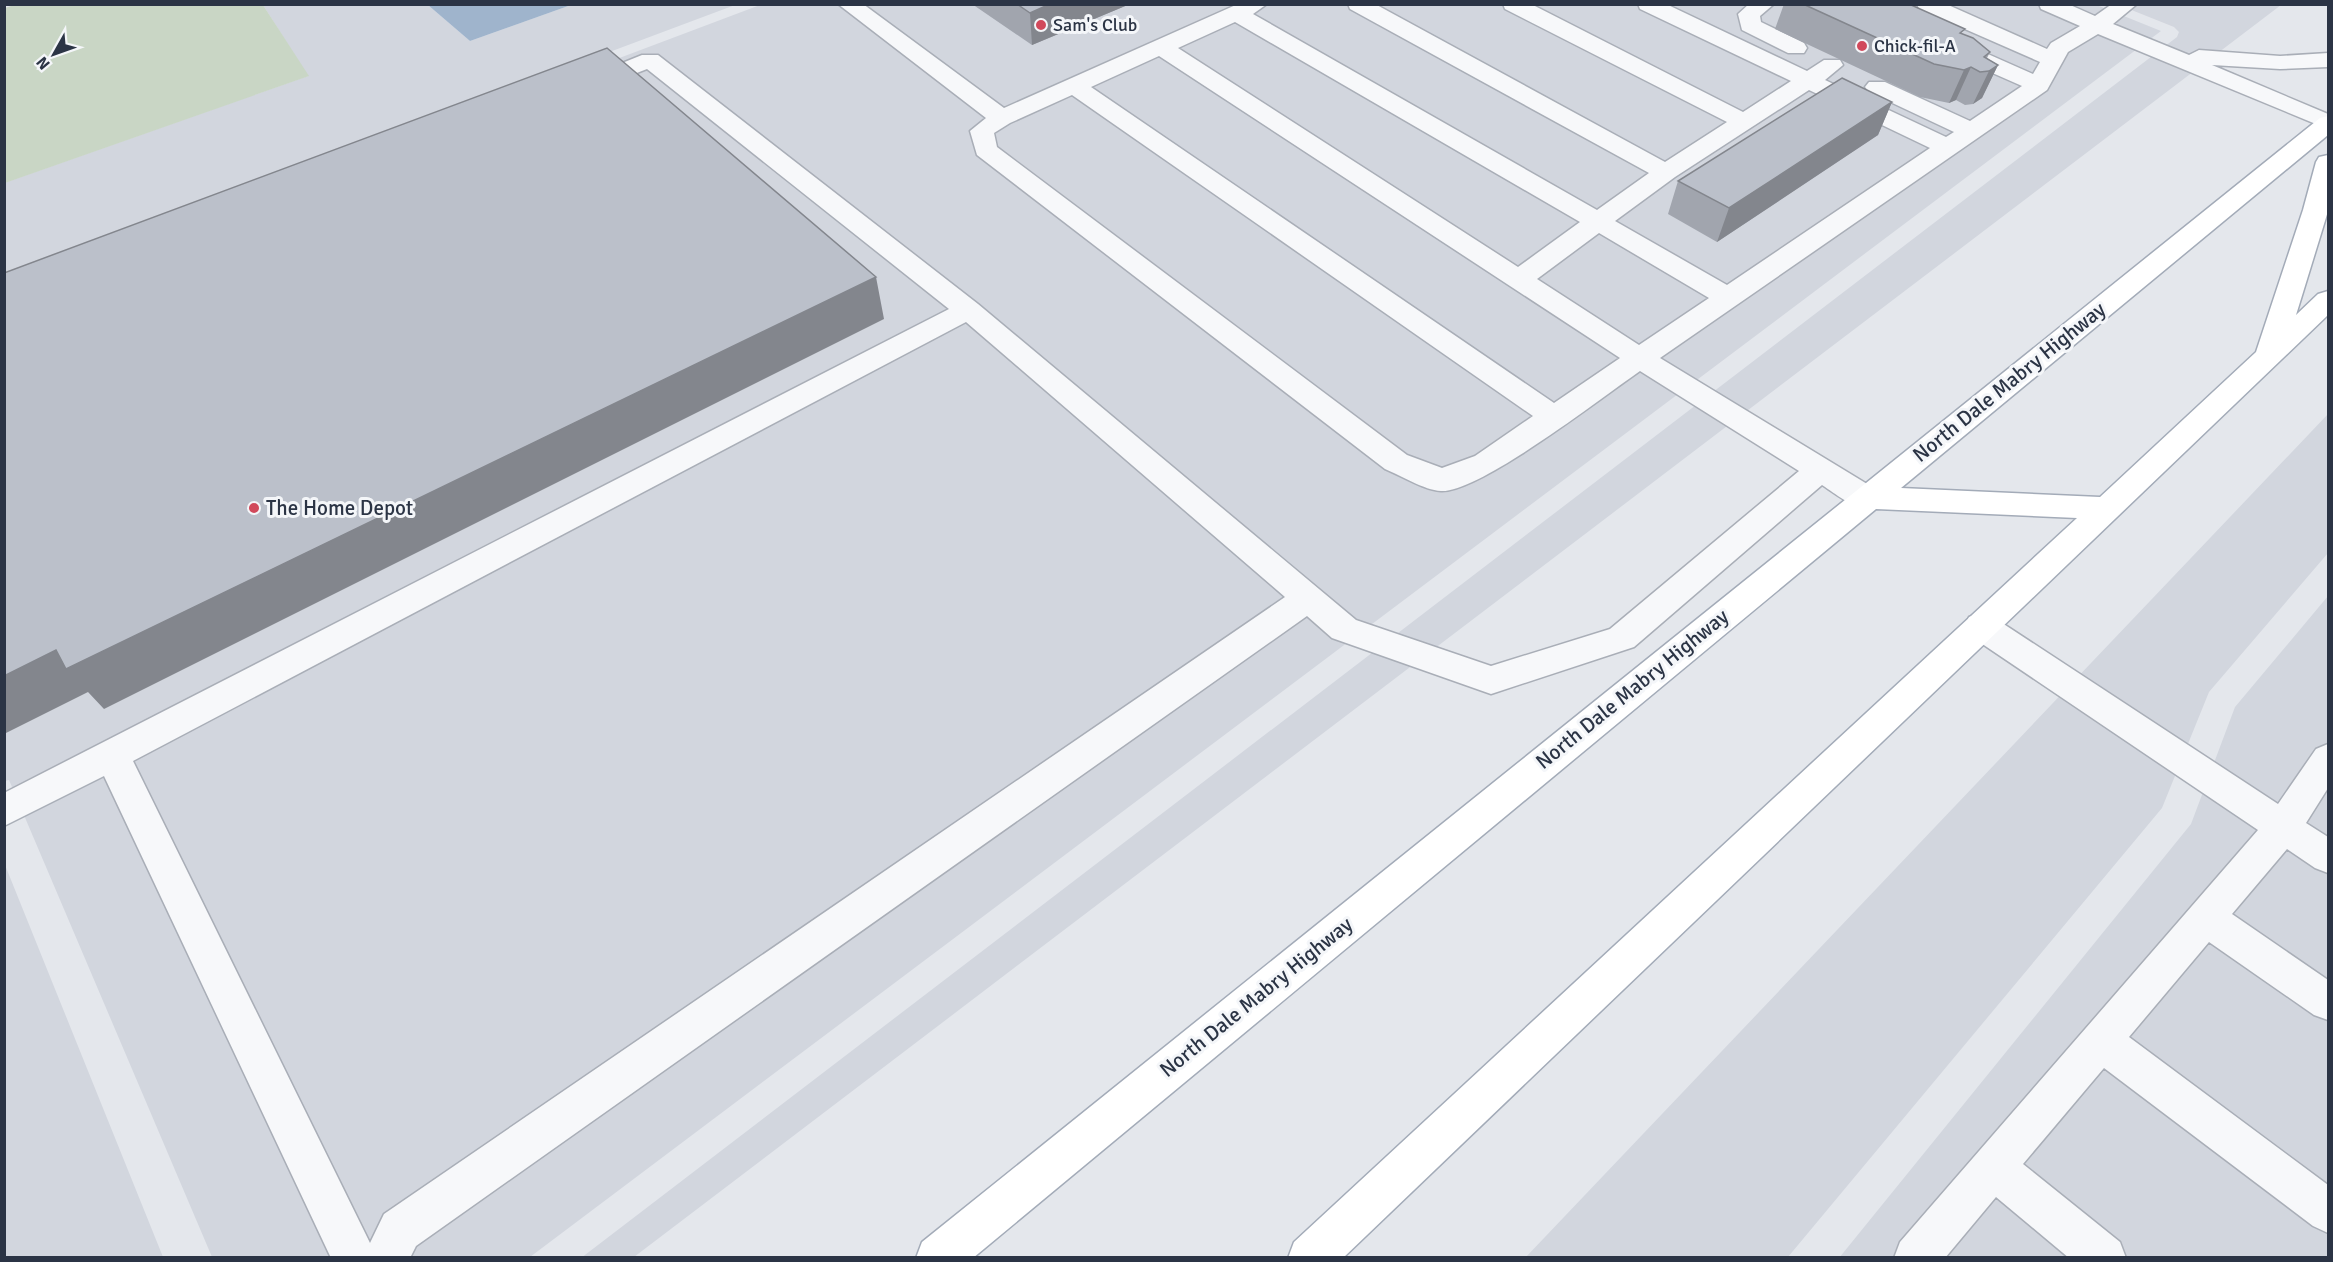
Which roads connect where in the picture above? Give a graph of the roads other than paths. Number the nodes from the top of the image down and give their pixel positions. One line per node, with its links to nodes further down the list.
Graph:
1 (848, 4): 23 (lane)
2 (1358, 4): 29 (lane)
3 (1513, 4): 24 (lane)
4 (1764, 4): 13 (lane)
5 (1927, 4): 15 (lane)
6 (2049, 4): 10 (lane)
7 (2127, 4): 10 (lane)
8 (1658, 6): 18 (lane)
9 (1247, 9): 12 (lane); 30 (lane)
10 (2097, 25): 14 (lane); 15 (lane)
11 (1940, 42): 20 (lane)
12 (1161, 47): 19 (lane); 31 (lane)
13 (1796, 48)
14 (2165, 53): 16 (lane); 25 (lane)
15 (2054, 60): 20 (lane)
16 (2328, 60)
17 (1832, 65): 18 (lane)
18 (1808, 81): 24 (lane); 27 (lane)
19 (1074, 86): 23 (lane); 37 (lane)
20 (2039, 86): 26 (lane)
21 (1877, 87): 26 (lane)
22 (562, 95): 34 (lane)
23 (1002, 118): 37 (lane)
24 (1745, 123): 29 (lane)
25 (2328, 123): 39 (main road, North Dale Mabry Highway)
26 (1971, 131): 27 (lane)
27 (1947, 147): 32 (lane)
28 (2328, 162): 35 (main road)
29 (1666, 172): 30 (lane)
30 (1597, 220): 31 (lane); 32 (lane)
31 (1520, 279): 36 (lane)
32 (1728, 297): 36 (lane)
33 (2328, 300): 35 (main road)
34 (968, 310): 41 (lane); 43 (lane)
35 (2268, 356): 40 (main road)
36 (1640, 357): 37 (lane); 38 (lane)
37 (1553, 416)
38 (1821, 469): 39 (lane); 41 (lane)
39 (1866, 498): 40 (main road); 55 (main road, North Dale Mabry Highway)
40 (2107, 508): 42 (main road)
41 (1308, 598): 54 (lane)
42 (1981, 626): 46 (lane); 56 (main road)
43 (112, 754): 45 (lane); 53 (lane)
44 (2328, 759): 46 (lane)
45 (4, 811)
46 (2283, 827): 47 (lane); 48 (lane)
47 (2328, 857)
48 (2205, 917): 49 (lane); 50 (lane)
49 (2328, 1002)
50 (2100, 1040): 51 (lane); 52 (lane)
51 (1993, 1167): 57 (lane); 58 (lane)
52 (2328, 1211)
53 (354, 1257)
54 (386, 1257)
55 (938, 1257)
56 (1310, 1257)
57 (1916, 1257)
58 (2103, 1257)

